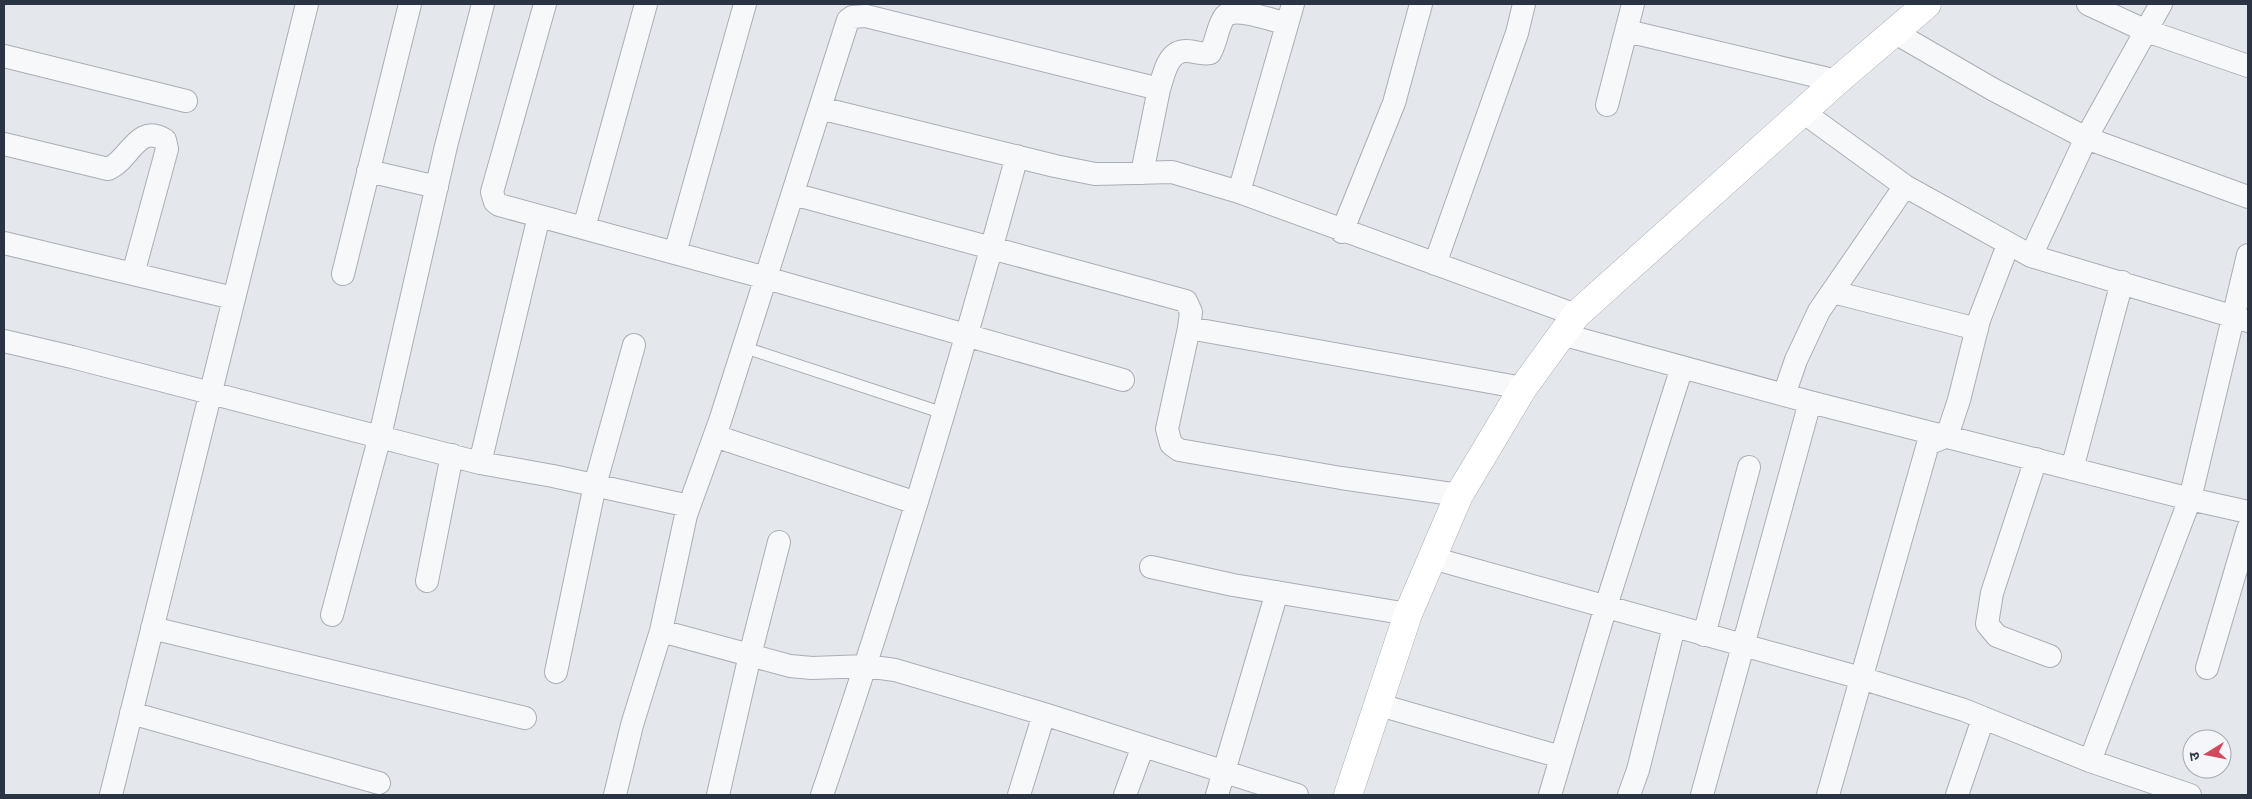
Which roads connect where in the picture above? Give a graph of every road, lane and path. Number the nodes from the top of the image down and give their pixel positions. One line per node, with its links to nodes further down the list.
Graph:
1 (307, 4): 50 (street)
2 (410, 4): 28 (street)
3 (482, 4): 31 (street)
4 (545, 4): 35 (street)
5 (646, 4): 36 (street)
6 (745, 4): 41 (street)
7 (1421, 4): 37 (street)
8 (1524, 4): 44 (street)
9 (1633, 4): 15 (street)
10 (1927, 4): 16 (street)
11 (2088, 4): 14 (street)
12 (2161, 4): 14 (street)
13 (1290, 14): 20 (street); 32 (street)
14 (2144, 30): 18 (street); 25 (street)
15 (1627, 31): 19 (street); 22 (street)
16 (1894, 32): 19 (street); 25 (street)
17 (4, 56): 21 (street)
18 (2248, 66)
19 (1838, 81): 24 (street)
20 (1159, 89): 23 (street); 29 (street)
21 (186, 101)
22 (1607, 105)
23 (820, 108): 27 (street); 33 (street)
24 (1803, 112): 30 (street); 52 (street)
25 (2086, 138): 34 (street); 43 (street)
26 (4, 144): 45 (street)
27 (1017, 156): 29 (street); 40 (street)
28 (368, 171): 31 (street); 46 (street)
29 (1142, 173): 32 (street)
30 (1905, 186): 39 (street); 49 (street)
31 (437, 187): 66 (street)
32 (1239, 192): 37 (street)
33 (793, 194): 40 (street); 47 (street)
34 (2248, 197)
35 (538, 216): 36 (street); 71 (street)
36 (584, 228): 41 (street)
37 (1342, 232): 44 (street)
38 (4, 244): 45 (street)
39 (2008, 244): 43 (street); 54 (street)
40 (991, 250): 53 (street); 55 (street)
41 (675, 253): 47 (street)
42 (2248, 254): 51 (street)
43 (2031, 256): 48 (street)
44 (1435, 264): 52 (street)
45 (133, 274): 50 (street)
46 (343, 274)
47 (766, 278): 55 (street); 58 (street)
48 (2122, 282): 51 (street); 73 (street)
49 (1833, 292): 54 (street); 63 (street)
50 (233, 298): 62 (street)
51 (2240, 318): 76 (street)
52 (1569, 325): 59 (street); 61 (street)
53 (1189, 328): 61 (street); 75 (street)
54 (1977, 329): 68 (street)
55 (968, 334): 60 (street); 65 (street)
56 (4, 341): 62 (street)
57 (634, 345): 74 (street)
58 (743, 347): 65 (lane); 67 (street)
59 (1682, 367): 63 (street); 86 (street)
60 (1123, 380)
61 (1523, 388): 75 (street)
62 (209, 394): 66 (street); 90 (street)
63 (1784, 395): 64 (street)
64 (1810, 402): 68 (street); 93 (street)
65 (943, 413): 77 (street)
66 (380, 436): 69 (street); 88 (street)
67 (715, 436): 77 (street); 78 (street)
68 (1947, 436): 70 (street); 99 (street)
69 (452, 455): 71 (street); 84 (street)
70 (2036, 459): 73 (street); 95 (street)
71 (480, 462): 74 (street)
72 (1749, 467): 92 (street)
73 (2072, 468): 76 (street)
74 (594, 485): 78 (street); 98 (street)
75 (1459, 495): 82 (street)
76 (2190, 499): 79 (street); 107 (street)
77 (916, 503): 96 (street)
78 (689, 506): 91 (street)
79 (2248, 512)
80 (2248, 529): 97 (street)
81 (778, 542): 94 (street)
82 (1432, 558): 86 (street); 87 (street)
83 (1151, 567): 85 (street)
84 (427, 581)
85 (1277, 592): 87 (street); 108 (street)
86 (1606, 606): 89 (street); 106 (street)
87 (1408, 614): 100 (street)
88 (332, 615)
89 (1674, 627): 92 (street); 120 (street)
90 (152, 628): 101 (street); 103 (street)
91 (661, 631): 94 (street); 111 (street)
92 (1704, 635): 93 (street)
93 (1744, 646): 99 (street); 121 (street)
94 (750, 655): 96 (street); 112 (street)
95 (2050, 656)
96 (866, 666): 102 (street); 113 (street)
97 (2207, 668)
98 (556, 672)
99 (1861, 678): 104 (street); 122 (street)
100 (1376, 704): 106 (street); 118 (street)
101 (131, 713): 109 (street); 110 (street)
102 (1044, 714): 105 (street); 114 (street)
103 (525, 718)
104 (1983, 719): 107 (street); 123 (street)
105 (1143, 746): 108 (street); 115 (street)
106 (1561, 757): 119 (street)
107 (2090, 761): 124 (street)
108 (1224, 772): 116 (street); 117 (street)
109 (378, 783)
110 (111, 795)
111 (615, 795)
112 (718, 795)
113 (822, 795)
114 (1019, 795)
115 (1125, 795)
116 (1217, 795)
117 (1297, 795)
118 (1348, 795)
119 (1550, 795)
120 (1629, 795)
121 (1702, 795)
122 (1828, 795)
123 (1957, 795)
124 (2190, 795)

